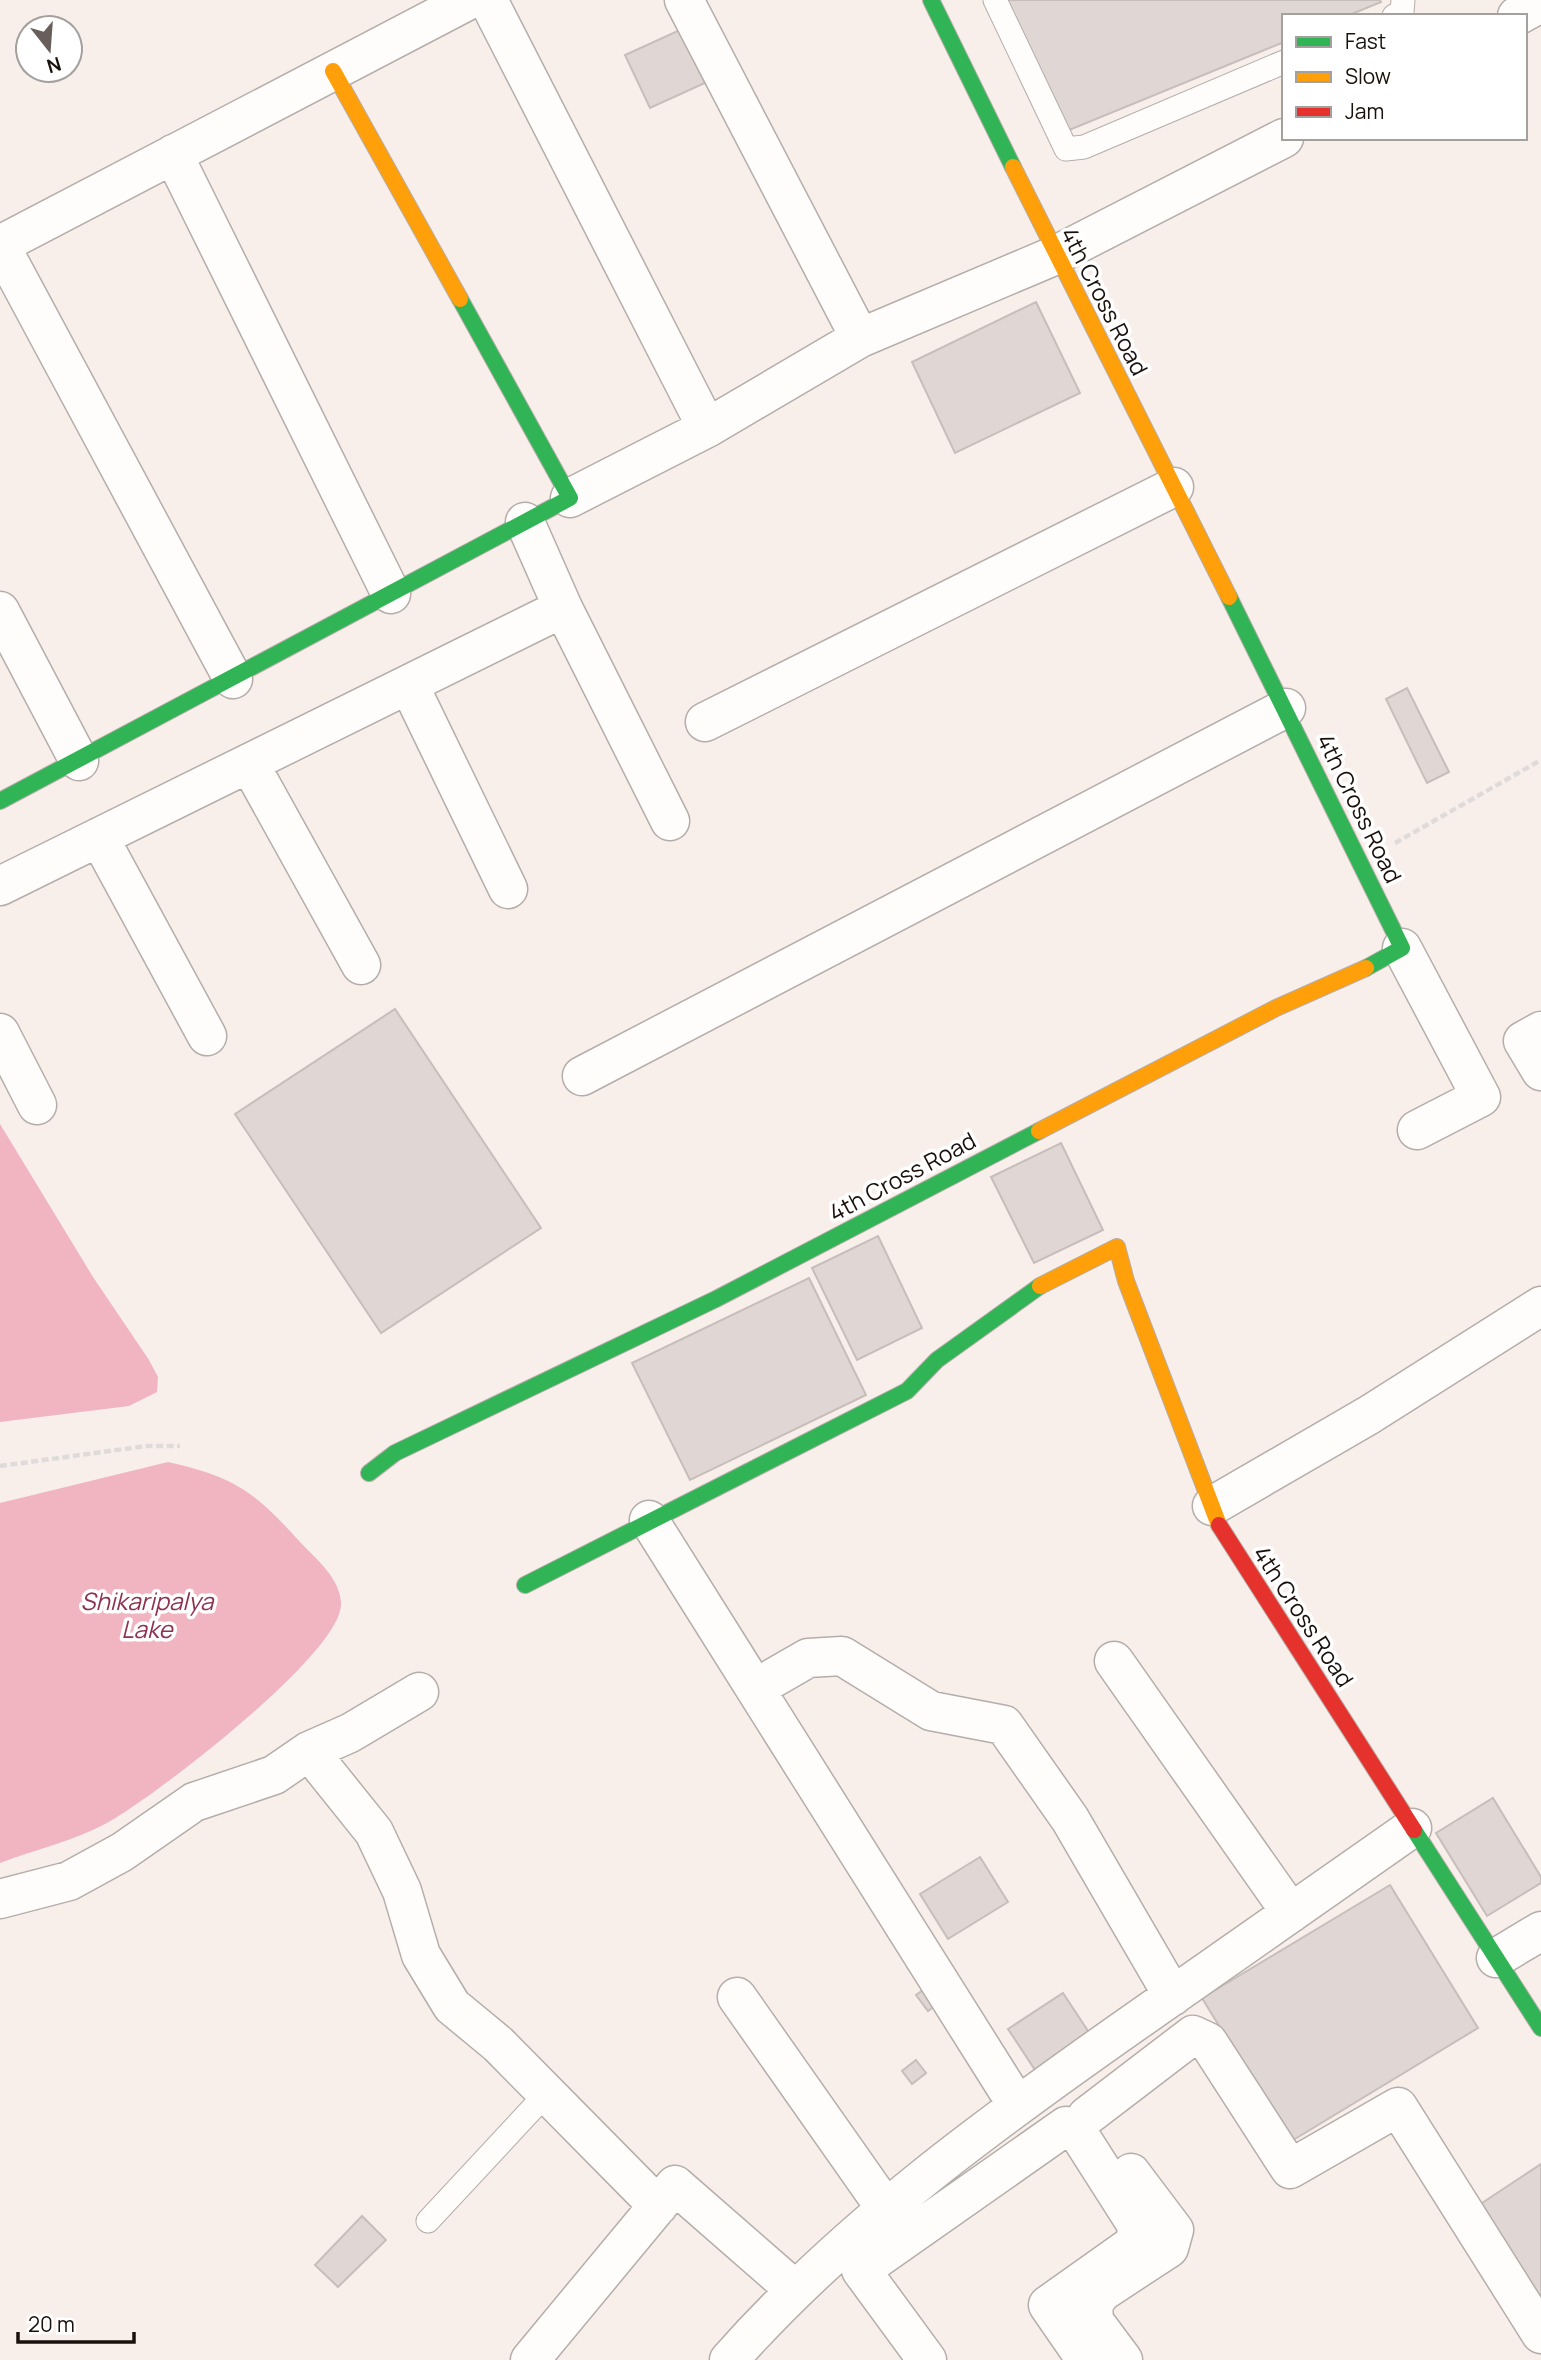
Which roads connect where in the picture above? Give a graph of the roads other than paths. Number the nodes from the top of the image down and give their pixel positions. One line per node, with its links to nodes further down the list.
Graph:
1 (469, 0): 9 (street)
2 (488, 0): 14 (street)
3 (684, 0): 13 (street)
4 (931, 0): 12 (street, 4th Cross Road)
5 (995, 0): 8 (lane)
6 (1541, 3): 7 (street)
7 (1521, 14)
8 (1282, 63)
9 (333, 71): 11 (street); 16 (street)
10 (1282, 139): 12 (street)
11 (173, 154): 18 (street); 21 (street)
12 (1056, 255): 13 (street); 15 (street, 4th Cross Road)
13 (860, 338): 14 (street)
14 (707, 428): 16 (street)
15 (1174, 487): 23 (street, 4th Cross Road); 24 (street)
16 (570, 498): 17 (street)
17 (526, 522): 18 (street); 19 (street)
18 (391, 594): 21 (street)
19 (564, 608): 22 (street); 28 (street)
20 (0, 611): 25 (street)
21 (233, 679): 25 (street)
22 (409, 685): 26 (street); 31 (street)
23 (1286, 708): 32 (street, 4th Cross Road); 38 (street)
24 (705, 722)
25 (79, 761): 27 (street)
26 (248, 764): 29 (street); 33 (street)
27 (0, 800)
28 (670, 821)
29 (99, 837): 30 (street); 36 (street)
30 (0, 886)
31 (508, 889)
32 (1402, 948): 40 (street); 42 (street, 4th Cross Road)
33 (360, 965)
34 (1541, 1031): 37 (street)
35 (0, 1033): 39 (street)
36 (207, 1036)
37 (1541, 1071)
38 (582, 1076)
39 (37, 1105)
40 (1417, 1130)
41 (1541, 1306): 43 (street)
42 (369, 1473)
43 (1212, 1506): 44 (street, 4th Cross Road); 50 (street, 4th Cross Road)
44 (649, 1520): 45 (street); 47 (street)
45 (525, 1585)
46 (1114, 1661): 52 (street)
47 (756, 1688): 55 (street); 60 (street)
48 (419, 1692): 49 (street)
49 (309, 1751): 51 (street); 59 (street)
50 (1412, 1828): 52 (street); 54 (street, 4th Cross Road)
51 (0, 1899)
52 (1291, 1913): 55 (street)
53 (1541, 1931): 54 (street)
54 (1496, 1958): 57 (street, 4th Cross Road)
55 (1173, 1996): 58 (street)
56 (737, 1997): 64 (street)
57 (1541, 2028)
58 (1059, 2076): 60 (street); 61 (street)
59 (547, 2093): 62 (street); 63 (lane)
60 (1017, 2105): 64 (street)
61 (1087, 2116): 67 (street); 73 (street)
62 (658, 2206): 66 (street); 68 (street)
63 (428, 2221)
64 (883, 2227): 65 (street); 71 (street); 72 (street)
65 (831, 2257): 66 (street); 70 (street)
66 (794, 2289): 69 (street)
67 (1541, 2334)
68 (530, 2360)
69 (729, 2360)
70 (910, 2360)
71 (927, 2360)
72 (1086, 2360)
73 (1123, 2360)

